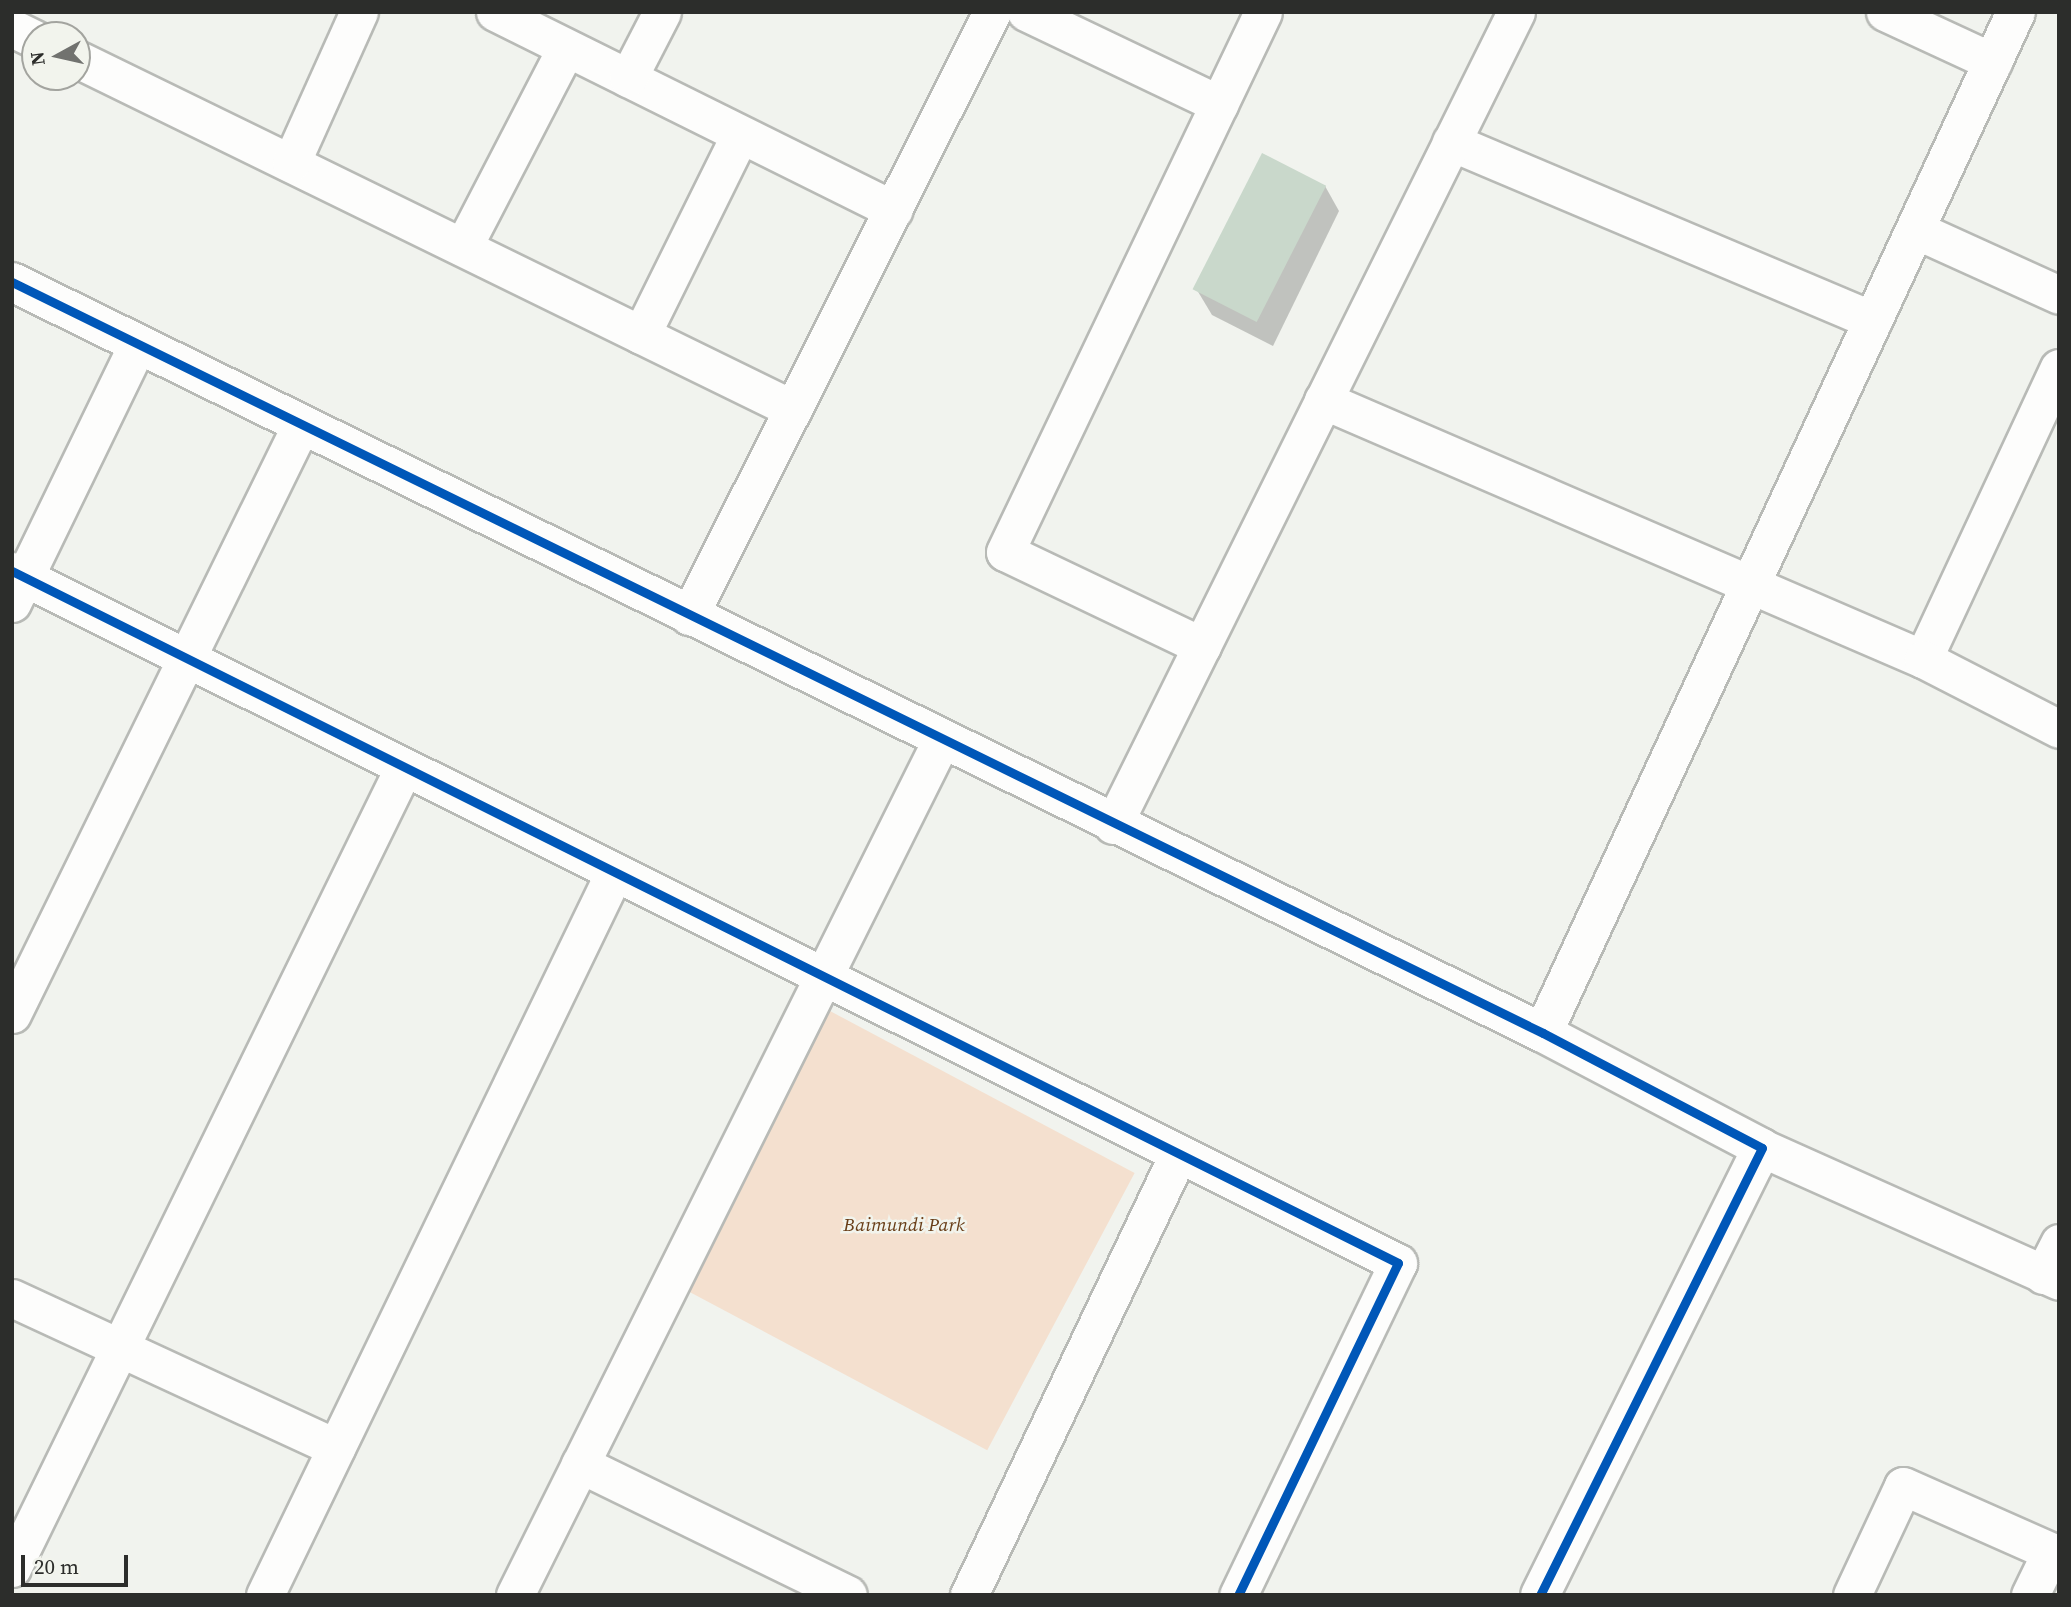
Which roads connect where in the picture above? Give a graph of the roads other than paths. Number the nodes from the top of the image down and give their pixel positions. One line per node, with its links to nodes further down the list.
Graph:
1 (359, 12): 17 (street)
2 (495, 12): 10 (street)
3 (662, 12): 13 (street)
4 (992, 12): 18 (street)
5 (1026, 12): 14 (street)
6 (1263, 12): 14 (street)
7 (1516, 12): 16 (street)
8 (1885, 12): 11 (street)
9 (2016, 12): 11 (street)
10 (566, 48): 13 (street); 20 (street)
11 (1993, 62): 19 (street)
12 (91, 66): 17 (street)
13 (628, 78): 15 (street)
14 (1219, 104): 33 (street)
15 (740, 135): 18 (street); 24 (street)
16 (1451, 142): 23 (street); 27 (street)
17 (291, 163): 20 (street)
18 (893, 210): 28 (street)
19 (1916, 230): 22 (street); 23 (street)
20 (463, 247): 24 (street)
21 (12, 282): 25 (street)
22 (2059, 295)
23 (1873, 320): 31 (street)
24 (641, 335): 28 (street)
25 (138, 344): 29 (street); 30 (street)
26 (2059, 368): 34 (street)
27 (1323, 400): 31 (street); 33 (street)
28 (793, 409): 32 (street)
29 (301, 425): 32 (street); 35 (street)
30 (16, 584): 35 (street)
31 (1750, 584): 34 (street); 43 (street)
32 (689, 616): 37 (street)
33 (1202, 646): 39 (street)
34 (1923, 659): 36 (street)
35 (186, 660): 38 (street); 42 (street)
36 (2055, 718)
37 (942, 741): 39 (street); 41 (street)
38 (403, 769): 40 (street); 48 (street)
39 (1112, 825): 43 (street)
40 (614, 873): 41 (street); 49 (street)
41 (823, 977): 45 (street); 50 (street)
42 (12, 1014)
43 (1543, 1033): 44 (street)
44 (1762, 1148): 46 (street); 58 (street)
45 (1178, 1154): 56 (street); 57 (street)
46 (2054, 1266)
47 (12, 1298): 48 (street)
48 (118, 1350): 49 (street); 52 (street)
49 (336, 1448): 53 (street)
50 (580, 1464): 54 (street); 55 (street)
51 (2055, 1553): 59 (street); 60 (street)
52 (12, 1568)
53 (265, 1595)
54 (515, 1595)
55 (848, 1595)
56 (969, 1595)
57 (1238, 1595)
58 (1540, 1595)
59 (1852, 1595)
60 (2030, 1595)

